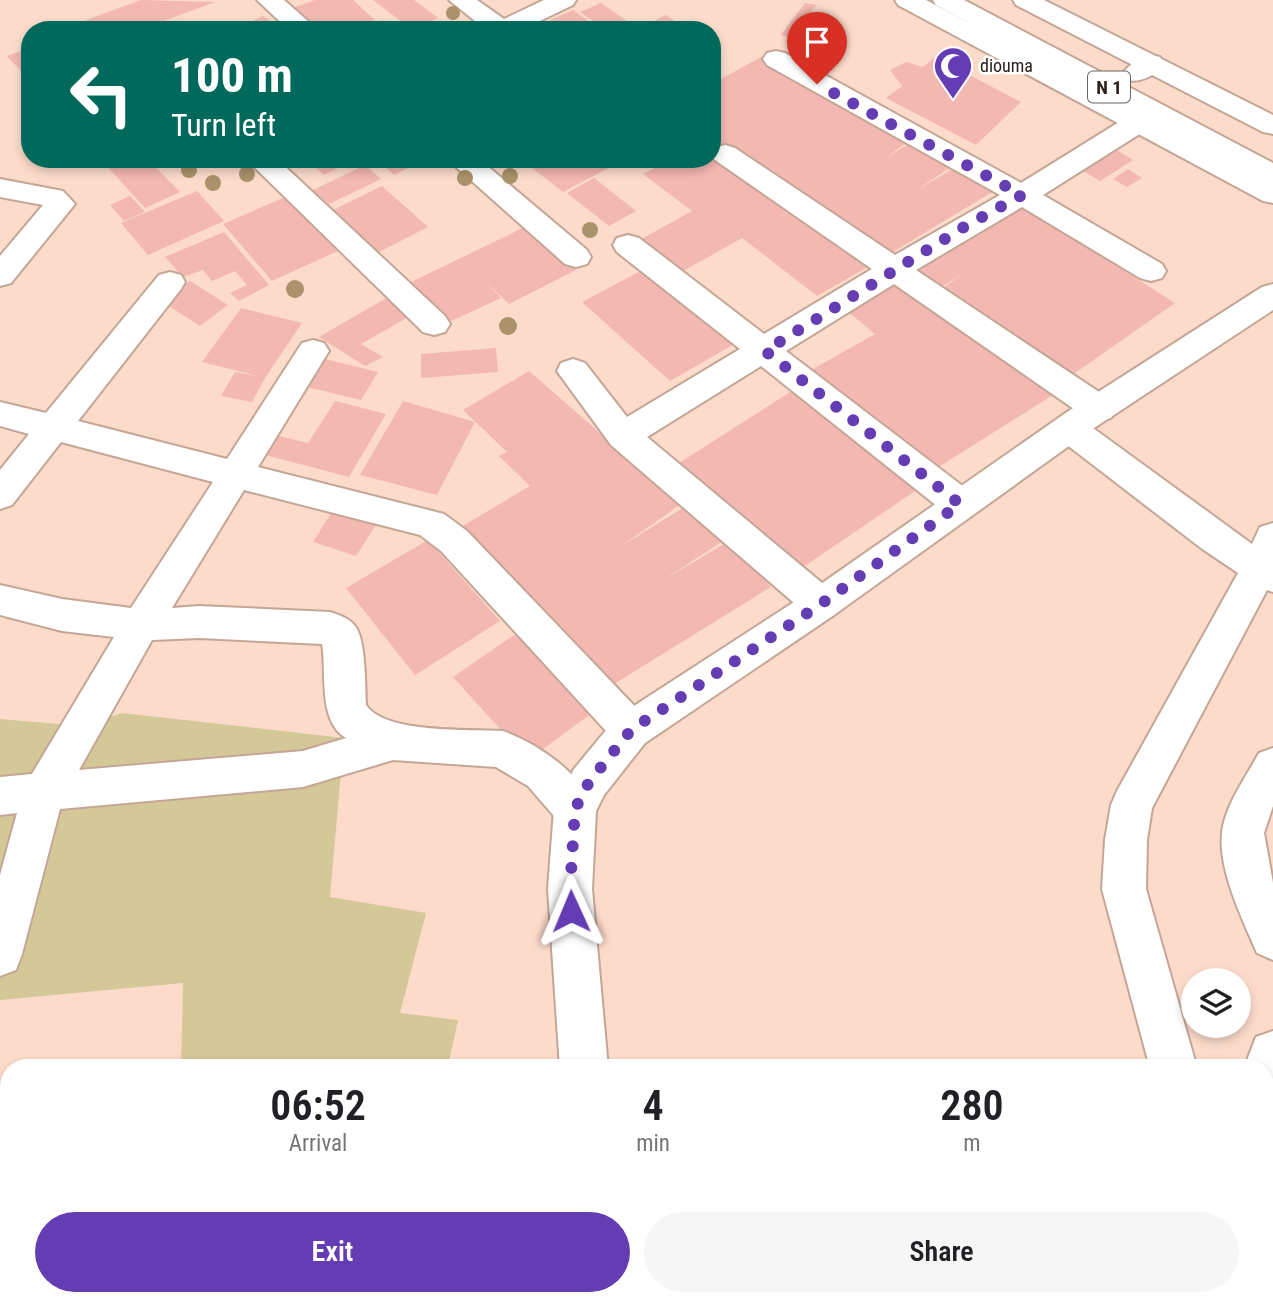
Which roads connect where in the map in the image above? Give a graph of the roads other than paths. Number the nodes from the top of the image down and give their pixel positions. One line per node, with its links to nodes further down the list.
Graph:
1 (269, 0): 8 (main road)
2 (461, 0): 9 (main road)
3 (564, 0): 10 (main road)
4 (907, 0): 13 (main road)
5 (945, 0): 13 (main road, N 1)
6 (993, 0): 12 (main road, N 1)
7 (1026, 0): 12 (main road)
8 (294, 21)
9 (490, 21)
10 (518, 21)
11 (776, 59): 22 (main road)
12 (1143, 68): 14 (main road); 15 (main road, N 1)
13 (1146, 117): 19 (main road, N 1); 21 (main road); 22 (main road)
14 (1273, 126)
15 (1273, 145)
16 (725, 154): 25 (main road)
17 (269, 168): 30 (main road)
18 (472, 168): 24 (main road)
19 (1273, 175)
20 (0, 188): 27 (main road)
21 (1273, 194)
22 (1022, 195): 25 (main road); 26 (main road)
23 (628, 245): 32 (main road)
24 (576, 257)
25 (897, 268): 32 (main road); 34 (main road)
26 (1151, 271)
27 (1, 273)
28 (170, 282): 36 (main road)
29 (1273, 295): 34 (main road)
30 (433, 324)
31 (313, 351): 39 (main road)
32 (765, 351): 38 (main road); 41 (main road)
33 (573, 371): 38 (main road)
34 (1099, 409): 37 (main road)
35 (0, 414): 36 (main road)
36 (53, 428): 39 (main road); 40 (main road)
37 (1070, 429): 41 (main road); 42 (main road)
38 (623, 436): 44 (main road)
39 (235, 474): 45 (main road); 46 (main road)
40 (0, 495)
41 (960, 504): 44 (main road)
42 (1268, 561): 55 (main road)
43 (0, 600): 45 (main road)
44 (821, 604): 46 (main road)
45 (141, 625): 47 (main road); 49 (main road)
46 (631, 730): 51 (main road)
47 (393, 742): 49 (main road); 51 (main road)
48 (1273, 766): 52 (main road)
49 (44, 792): 50 (main road); 53 (main road)
50 (0, 796)
51 (575, 809): 54 (main road)
52 (1273, 937)
53 (0, 954)
54 (583, 1059)
55 (1171, 1059)

